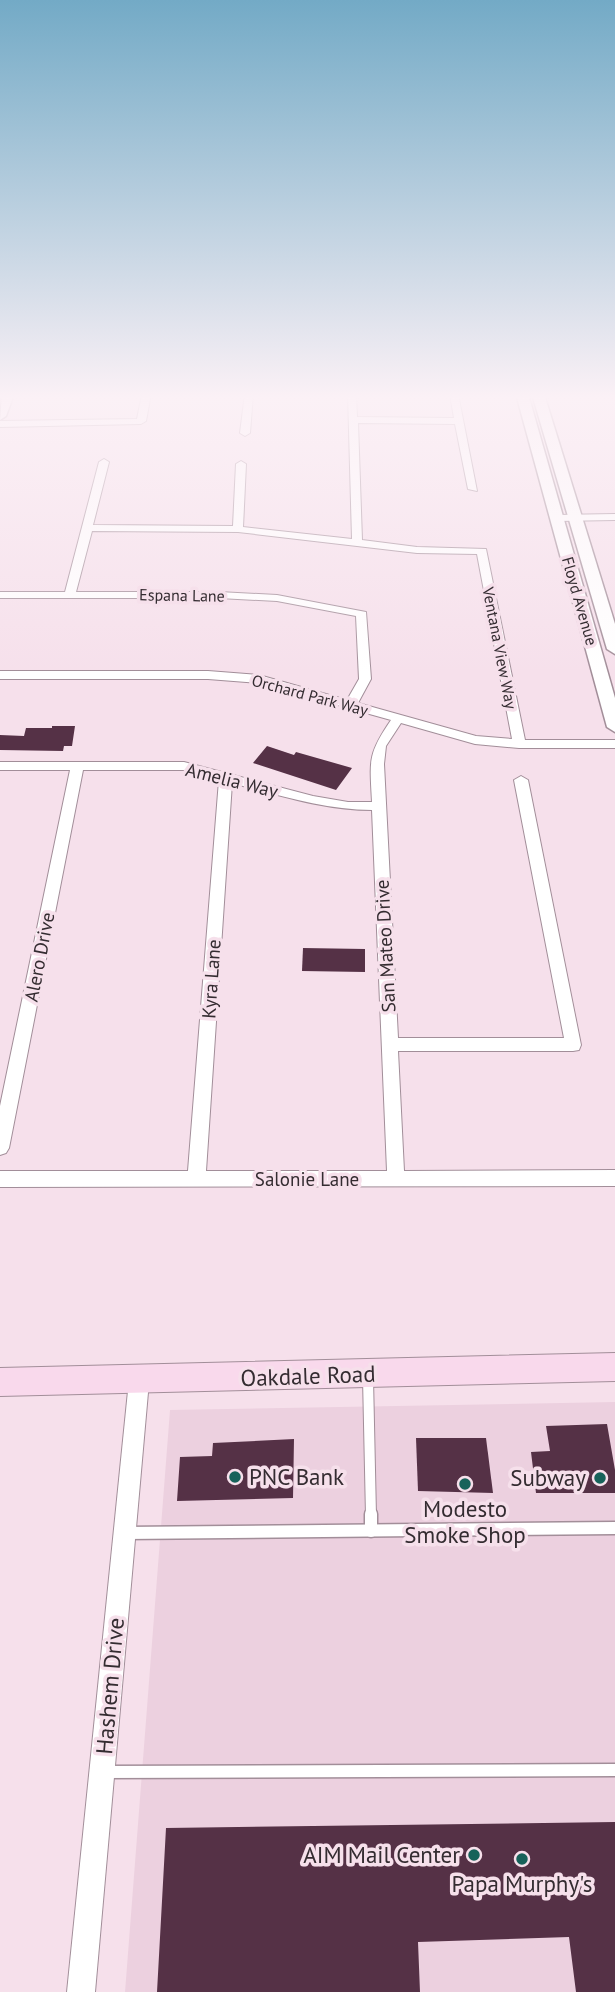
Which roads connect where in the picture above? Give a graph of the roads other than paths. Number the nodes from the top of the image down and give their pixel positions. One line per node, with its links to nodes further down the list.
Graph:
1 (98, 487): 9 (street)
2 (239, 487): 10 (street)
3 (356, 487): 11 (street)
4 (548, 487): 7 (street, Floyd Avenue)
5 (566, 487): 8 (street, Floyd Avenue)
6 (615, 517): 8 (street)
7 (557, 518): 8 (street); 18 (street, Floyd Avenue)
8 (575, 518): 14 (street, Floyd Avenue)
9 (87, 528): 10 (street); 12 (street)
10 (237, 528): 11 (street)
11 (357, 542): 19 (street, Ventana View Way)
12 (70, 594): 13 (street, Espana Lane); 16 (street, Espana Lane)
13 (0, 595)
14 (615, 649)
15 (0, 675): 16 (street, Orchard Park Way)
16 (351, 704): 17 (street, Orchard Park Way)
17 (398, 719): 19 (street, Orchard Park Way); 25 (street, San Mateo Drive)
18 (615, 727)
19 (519, 744): 20 (street, Orchard Park Way)
20 (615, 744)
21 (77, 765): 22 (street, Amelia Way); 23 (street, Amelia Way); 27 (street, Alero Drive)
22 (0, 766)
23 (226, 779): 25 (street, Amelia Way); 31 (street, Kyra Lane)
24 (521, 780): 26 (street)
25 (378, 806): 26 (street, San Mateo Drive)
26 (390, 1044): 30 (street, San Mateo Drive)
27 (0, 1148)
28 (615, 1178): 30 (street, Salonie Lane)
29 (0, 1179): 31 (street, Salonie Lane)
30 (396, 1179): 31 (street, Salonie Lane)
31 (196, 1180)
32 (615, 1367): 33 (main road, Oakdale Road)
33 (368, 1375): 34 (main road, Oakdale Road); 37 (lane)
34 (139, 1381): 35 (main road, Oakdale Road); 38 (street, Hashem Drive)
35 (0, 1382)
36 (615, 1528): 37 (lane)
37 (370, 1531): 38 (lane)
38 (124, 1534): 40 (street, Hashem Drive)
39 (615, 1770): 40 (lane)
40 (102, 1772): 41 (street, Hashem Drive)
41 (81, 1992)

